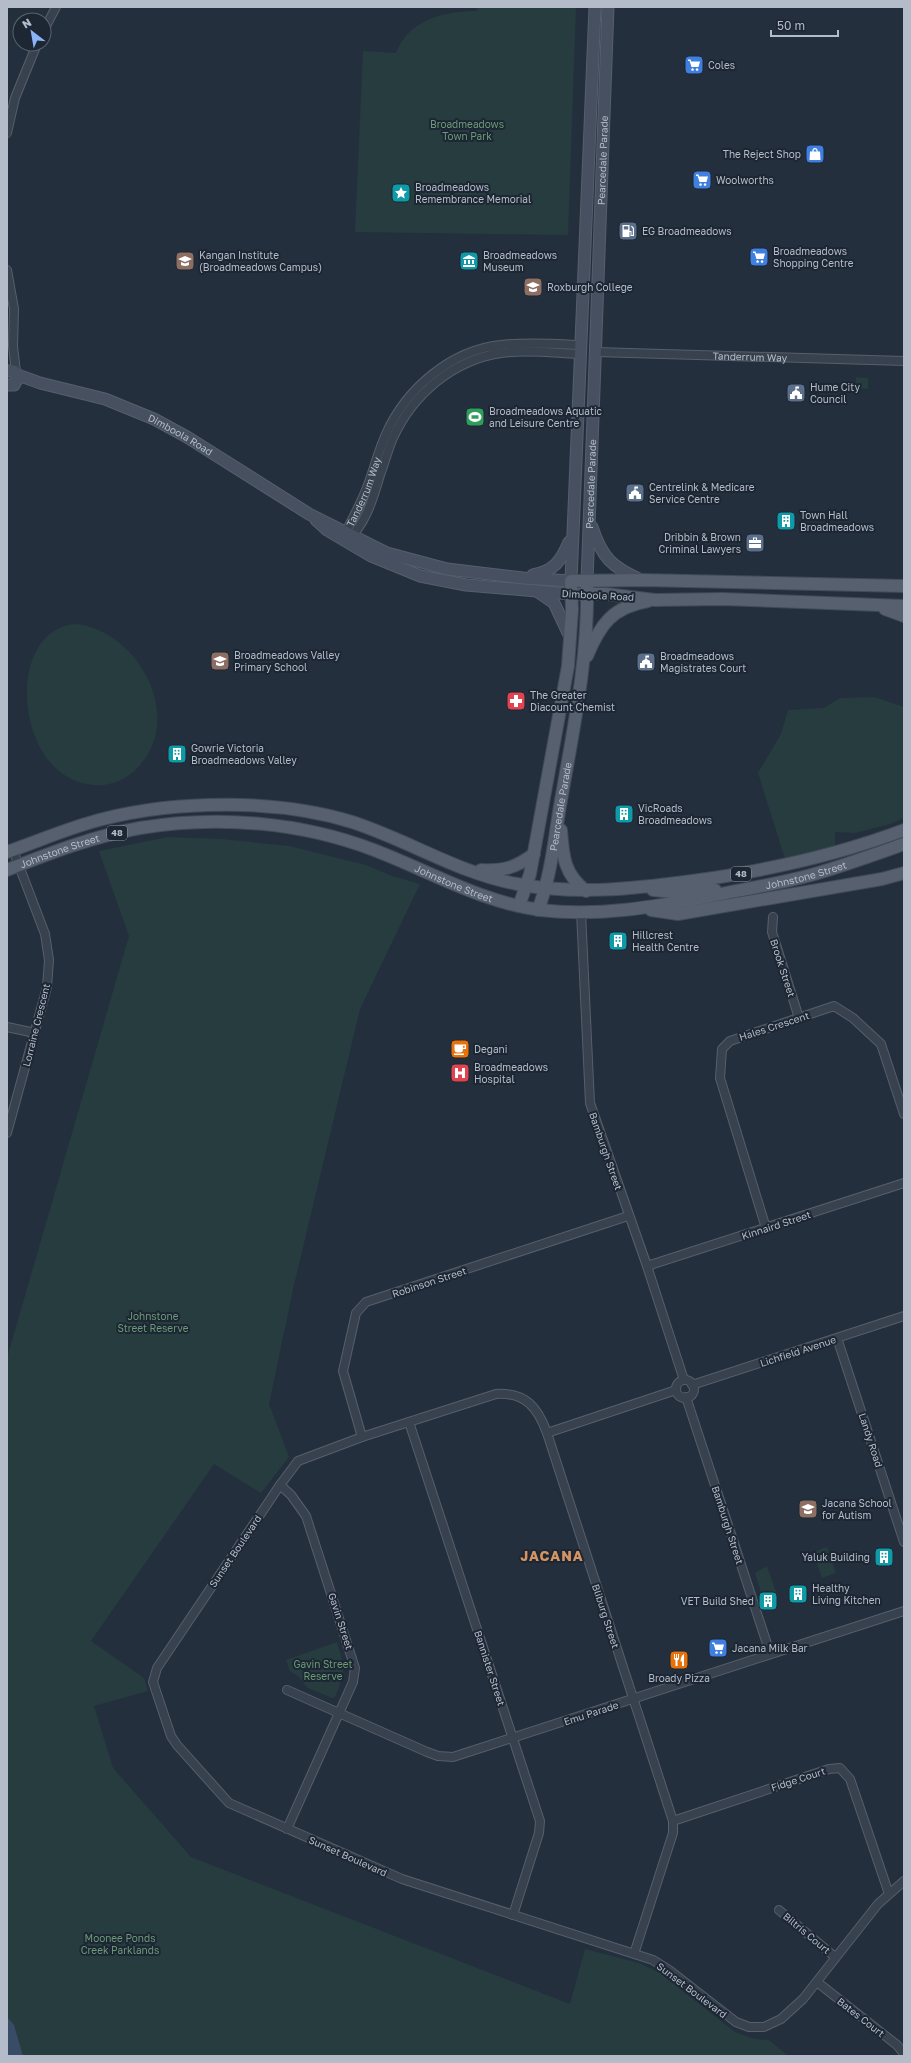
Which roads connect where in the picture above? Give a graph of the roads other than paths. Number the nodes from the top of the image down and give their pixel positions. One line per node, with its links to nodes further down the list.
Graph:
1 (595, 7): 7 (street, Pearcedale Parade)
2 (608, 7): 8 (street, Pearcedale Parade)
3 (32, 52): 4 (street)
4 (11, 97): 5 (street)
5 (7, 132)
6 (7, 270): 10 (street)
7 (580, 350): 8 (street, Tanderrum Way); 12 (street, Pearcedale Parade); 13 (street, Tanderrum Way)
8 (596, 352): 9 (street, Tanderrum Way); 11 (street, Pearcedale Parade)
9 (904, 361)
10 (12, 376): 13 (street, Dimboola Road)
11 (590, 520): 16 (street, Pearcedale Parade); 17 (street)
12 (572, 534): 15 (street); 18 (street, Pearcedale Parade)
13 (348, 536): 14 (street, Dimboola Road); 19 (street, Dimboola Road)
14 (447, 569): 15 (street, Dimboola Road); 19 (street)
15 (523, 578): 18 (street, Dimboola Road)
16 (587, 580): 17 (main road, Dimboola Road); 18 (main road, Dimboola Road); 23 (main road, Pearcedale Parade)
17 (642, 580): 20 (main road, Dimboola Road)
18 (571, 581): 22 (main road, Pearcedale Parade)
19 (445, 582): 21 (street, Dimboola Road)
20 (904, 586)
21 (537, 591): 22 (street, Dimboola Road); 28 (street)
22 (571, 594): 23 (main road, Dimboola Road); 28 (main road, Pearcedale Parade)
23 (588, 594): 24 (main road, Dimboola Road); 29 (main road, Pearcedale Parade)
24 (655, 600): 25 (main road, Dimboola Road); 29 (main road)
25 (873, 604): 26 (main road, Dimboola Road); 27 (main road)
26 (904, 606)
27 (904, 616)
28 (570, 637): 30 (main road, Pearcedale Parade)
29 (584, 664): 31 (main road, Pearcedale Parade)
30 (554, 740): 31 (main road); 38 (main road, Pearcedale Parade)
31 (572, 742): 32 (main road, Pearcedale Parade)
32 (560, 807): 46 (main road, Pearcedale Parade); 48 (main road)
33 (147, 810): 34 (main road); 37 (main road, Johnstone Street / 48); 40 (main road, Johnstone Street / 48)
34 (150, 827): 39 (main road, Johnstone Street / 48); 50 (main road, Johnstone Street / 48)
35 (904, 830): 47 (main road, Johnstone Street / 48)
36 (904, 844): 49 (main road, Johnstone Street / 48)
37 (10, 851): 39 (street, Lorraine Crescent)
38 (534, 854): 40 (main road); 45 (main road, Pearcedale Parade)
39 (19, 865): 41 (main road, Johnstone Street / 48); 57 (street, Lorraine Crescent)
40 (462, 868): 45 (main road, Johnstone Street / 48)
41 (7, 870)
42 (904, 873): 43 (main road)
43 (882, 879): 44 (main road); 52 (main road)
44 (904, 880)
45 (527, 885): 46 (main road, Johnstone Street / 48); 50 (main road, Pearcedale Parade)
46 (547, 887): 48 (main road, Johnstone Street / 48); 51 (main road, Pearcedale Parade)
47 (643, 888): 48 (main road, Johnstone Street / 48); 49 (main road)
48 (586, 891)
49 (715, 895): 52 (main road, Johnstone Street / 48)
50 (519, 906): 51 (main road, Johnstone Street / 48)
51 (538, 910): 53 (main road, Johnstone Street / 48)
52 (634, 910): 53 (main road, Johnstone Street / 48)
53 (581, 912): 61 (street, Bamburgh Street)
54 (773, 917): 55 (street, Brook Street)
55 (799, 1018): 58 (street, Hales Crescent); 62 (street, Hales Crescent)
56 (7, 1027): 57 (street)
57 (35, 1033): 59 (street, Lorraine Crescent)
58 (904, 1114)
59 (7, 1133)
60 (904, 1183): 62 (street, Kinnaird Street)
61 (628, 1216): 63 (street, Bamburgh Street); 72 (street, Robinson Street)
62 (766, 1228): 63 (street, Kinnaird Street)
63 (647, 1266): 66 (street, Bamburgh Street)
64 (904, 1316): 65 (street, Lichfield Avenue)
65 (837, 1338): 67 (street, Lichfield Avenue); 74 (street, Landy Road)
66 (684, 1380): 67 (street); 68 (street)
67 (692, 1385): 69 (street)
68 (676, 1390): 69 (street); 71 (street)
69 (686, 1397): 76 (street, Bamburgh Street)
70 (409, 1422): 71 (street, Bliburg Street); 72 (street, Sunset Boulevard); 80 (street, Bannister Street)
71 (547, 1433): 78 (street, Bliburg Street)
72 (362, 1437): 73 (street, Sunset Boulevard)
73 (280, 1485): 79 (street, Gavin Street); 82 (street, Sunset Boulevard)
74 (904, 1542)
75 (902, 1611): 76 (street, Emu Parade)
76 (770, 1653): 78 (street, Emu Parade)
77 (287, 1690): 79 (street, Emu Parade)
78 (633, 1698): 80 (street, Emu Parade); 81 (street, Bliburg Street)
79 (339, 1713): 80 (street, Emu Parade); 82 (street, Gavin Street)
80 (513, 1738): 86 (street, Bannister Street)
81 (673, 1820): 84 (street, Fidge Court); 87 (street, Bliburg Street)
82 (288, 1829): 86 (street, Sunset Boulevard)
83 (904, 1882): 84 (street, Sunset Boulevard)
84 (889, 1894): 88 (street, Sunset Boulevard)
85 (779, 1910): 88 (street, Biltris Court)
86 (513, 1915): 87 (street, Sunset Boulevard)
87 (634, 1954): 89 (street, Sunset Boulevard)
88 (835, 1957): 89 (street, Sunset Boulevard)
89 (816, 1982): 90 (street, Bates Court)
90 (904, 2054)

